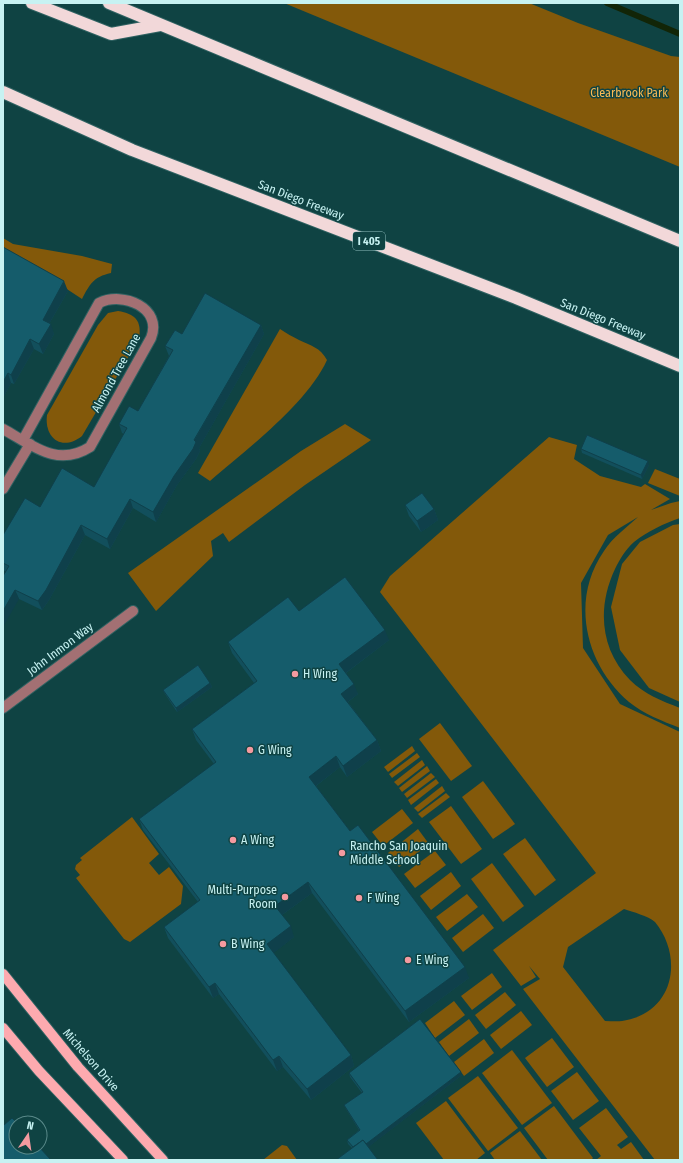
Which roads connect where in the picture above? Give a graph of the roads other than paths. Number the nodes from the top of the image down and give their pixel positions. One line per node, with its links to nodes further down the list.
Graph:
1 (32, 3): 3 (highway)
2 (109, 3): 3 (highway)
3 (160, 25): 5 (highway)
4 (3, 92): 6 (highway, San Diego Freeway / I 405)
5 (680, 241)
6 (680, 366)
7 (3, 429): 8 (street, Almond Tree Lane)
8 (26, 442): 8 (street, Almond Tree Lane); 9 (street, Almond Tree Lane)
9 (3, 490)
10 (133, 611): 11 (street, John Inmon Way)
11 (3, 708)
12 (3, 974): 15 (main road, Michelson Drive)
13 (3, 1028): 14 (main road)
14 (123, 1160)
15 (163, 1160)

